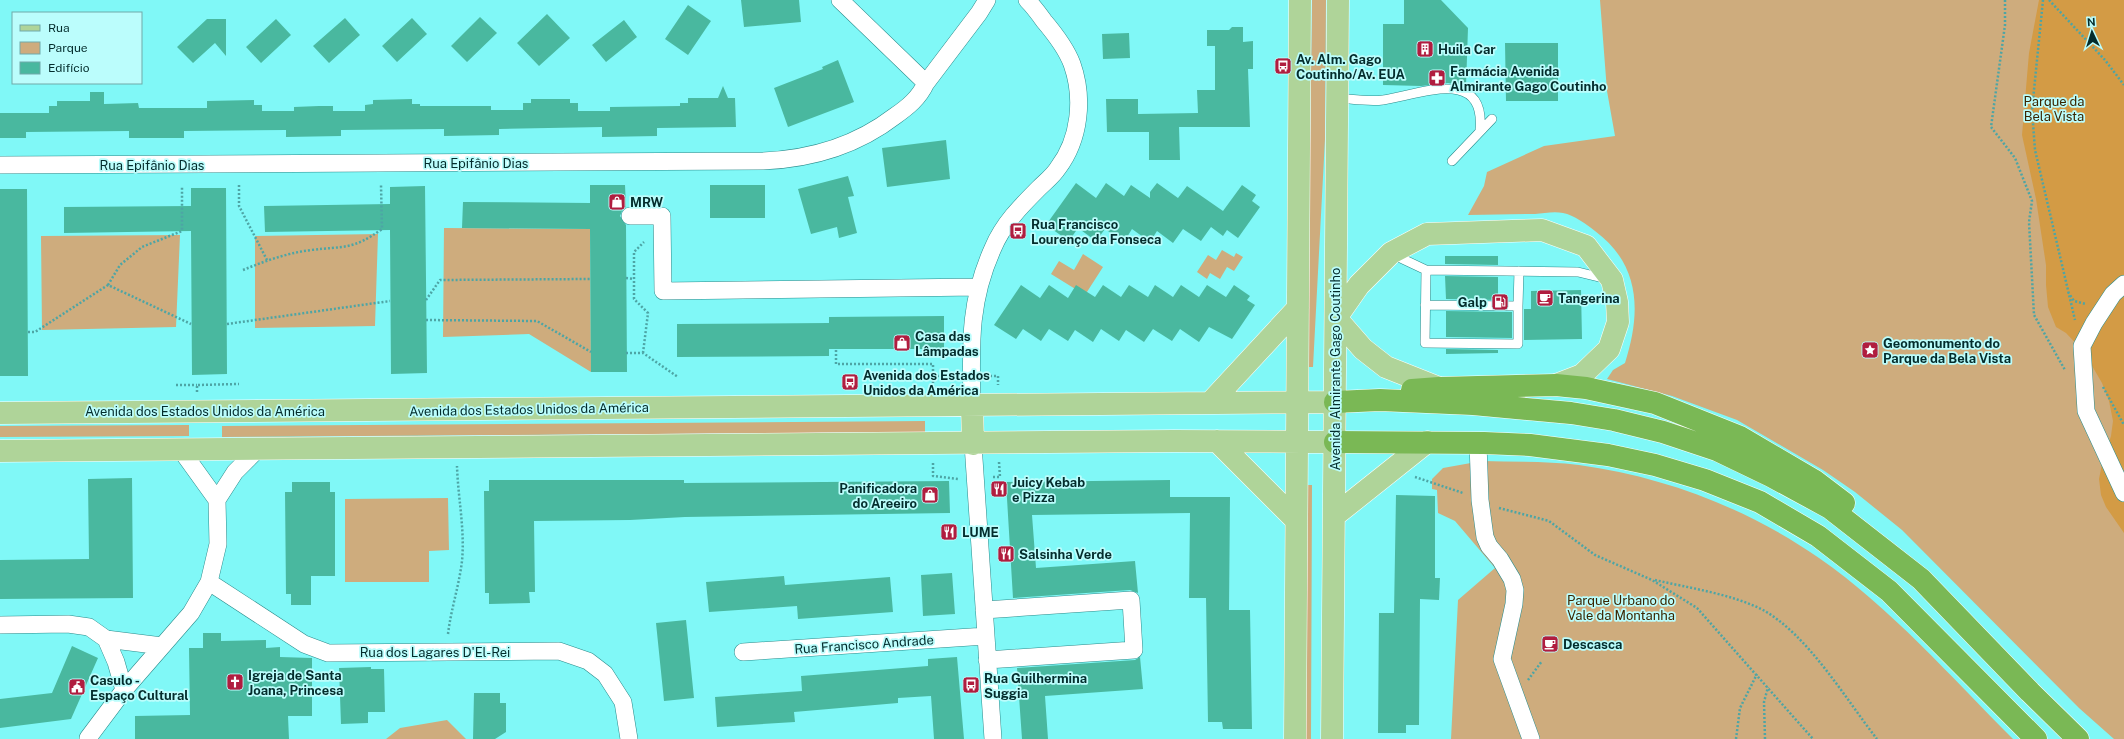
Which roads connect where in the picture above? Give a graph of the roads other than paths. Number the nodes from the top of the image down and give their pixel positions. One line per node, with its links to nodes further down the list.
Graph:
1 (840, 0): 6 (street)
2 (987, 0): 6 (street, Rua Epifânio Dias)
3 (1027, 0): 18 (street)
4 (1300, 0): 21 (main road)
5 (1338, 0): 7 (main road, Avenida Almirante Gago Coutinho)
6 (926, 83): 11 (street, Rua Epifânio Dias)
7 (1337, 98): 9 (lane); 22 (main road, Avenida Almirante Gago Coutinho)
8 (1492, 119): 9 (lane)
9 (1480, 131): 10 (lane)
10 (1452, 161)
11 (0, 166)
12 (630, 216): 18 (street)
13 (1391, 253): 14 (lane); 16 (main road); 22 (main road)
14 (1426, 270): 15 (lane); 19 (lane)
15 (1519, 271): 16 (lane); 20 (lane)
16 (1612, 280): 23 (main road)
17 (2124, 284): 40 (street)
18 (978, 287): 29 (street)
19 (1425, 305): 20 (lane); 20 (lane)
20 (1518, 306)
21 (1298, 308): 26 (main road); 27 (main road)
22 (1336, 318): 24 (main road); 28 (main road, Avenida Almirante Gago Coutinho)
23 (1556, 385): 24 (highway); 44 (highway)
24 (1440, 388): 25 (highway)
25 (1380, 400): 28 (highway); 44 (highway)
26 (1211, 402): 27 (main road, Avenida dos Estados Unidos da América); 29 (main road, Avenida dos Estados Unidos da América)
27 (1297, 402): 28 (main road, Avenida dos Estados Unidos da América); 32 (main road)
28 (1335, 402): 33 (main road, Avenida Almirante Gago Coutinho)
29 (972, 405): 30 (main road, Avenida dos Estados Unidos da América); 36 (main road)
30 (0, 413)
31 (1217, 441): 32 (main road); 36 (main road); 43 (main road)
32 (1297, 442): 33 (main road); 43 (main road)
33 (1334, 442): 34 (highway); 42 (main road, Avenida Almirante Gago Coutinho)
34 (1426, 442): 35 (highway); 42 (main road)
35 (1478, 443): 59 (street); 60 (highway)
36 (973, 444): 37 (main road); 46 (street)
37 (258, 449): 38 (main road); 41 (street)
38 (181, 450): 39 (main road); 41 (street)
39 (0, 451)
40 (2124, 493)
41 (217, 500): 45 (street)
42 (1334, 516): 58 (main road, Avenida Almirante Gago Coutinho)
43 (1296, 520): 57 (main road)
44 (1921, 578): 61 (highway)
45 (209, 582): 50 (street); 55 (street, Rua dos Lagares D'El-Rei)
46 (984, 610): 48 (street); 52 (street)
47 (0, 625): 49 (street)
48 (986, 636): 51 (street, Rua Francisco Andrade); 52 (street)
49 (106, 639): 50 (street); 53 (street)
50 (162, 646): 53 (street)
51 (743, 652)
52 (987, 660): 56 (street)
53 (124, 690): 54 (street)
54 (86, 739)
55 (629, 739)
56 (993, 739)
57 (1295, 739)
58 (1332, 739)
59 (1531, 739)
60 (2036, 739)
61 (2078, 739)

